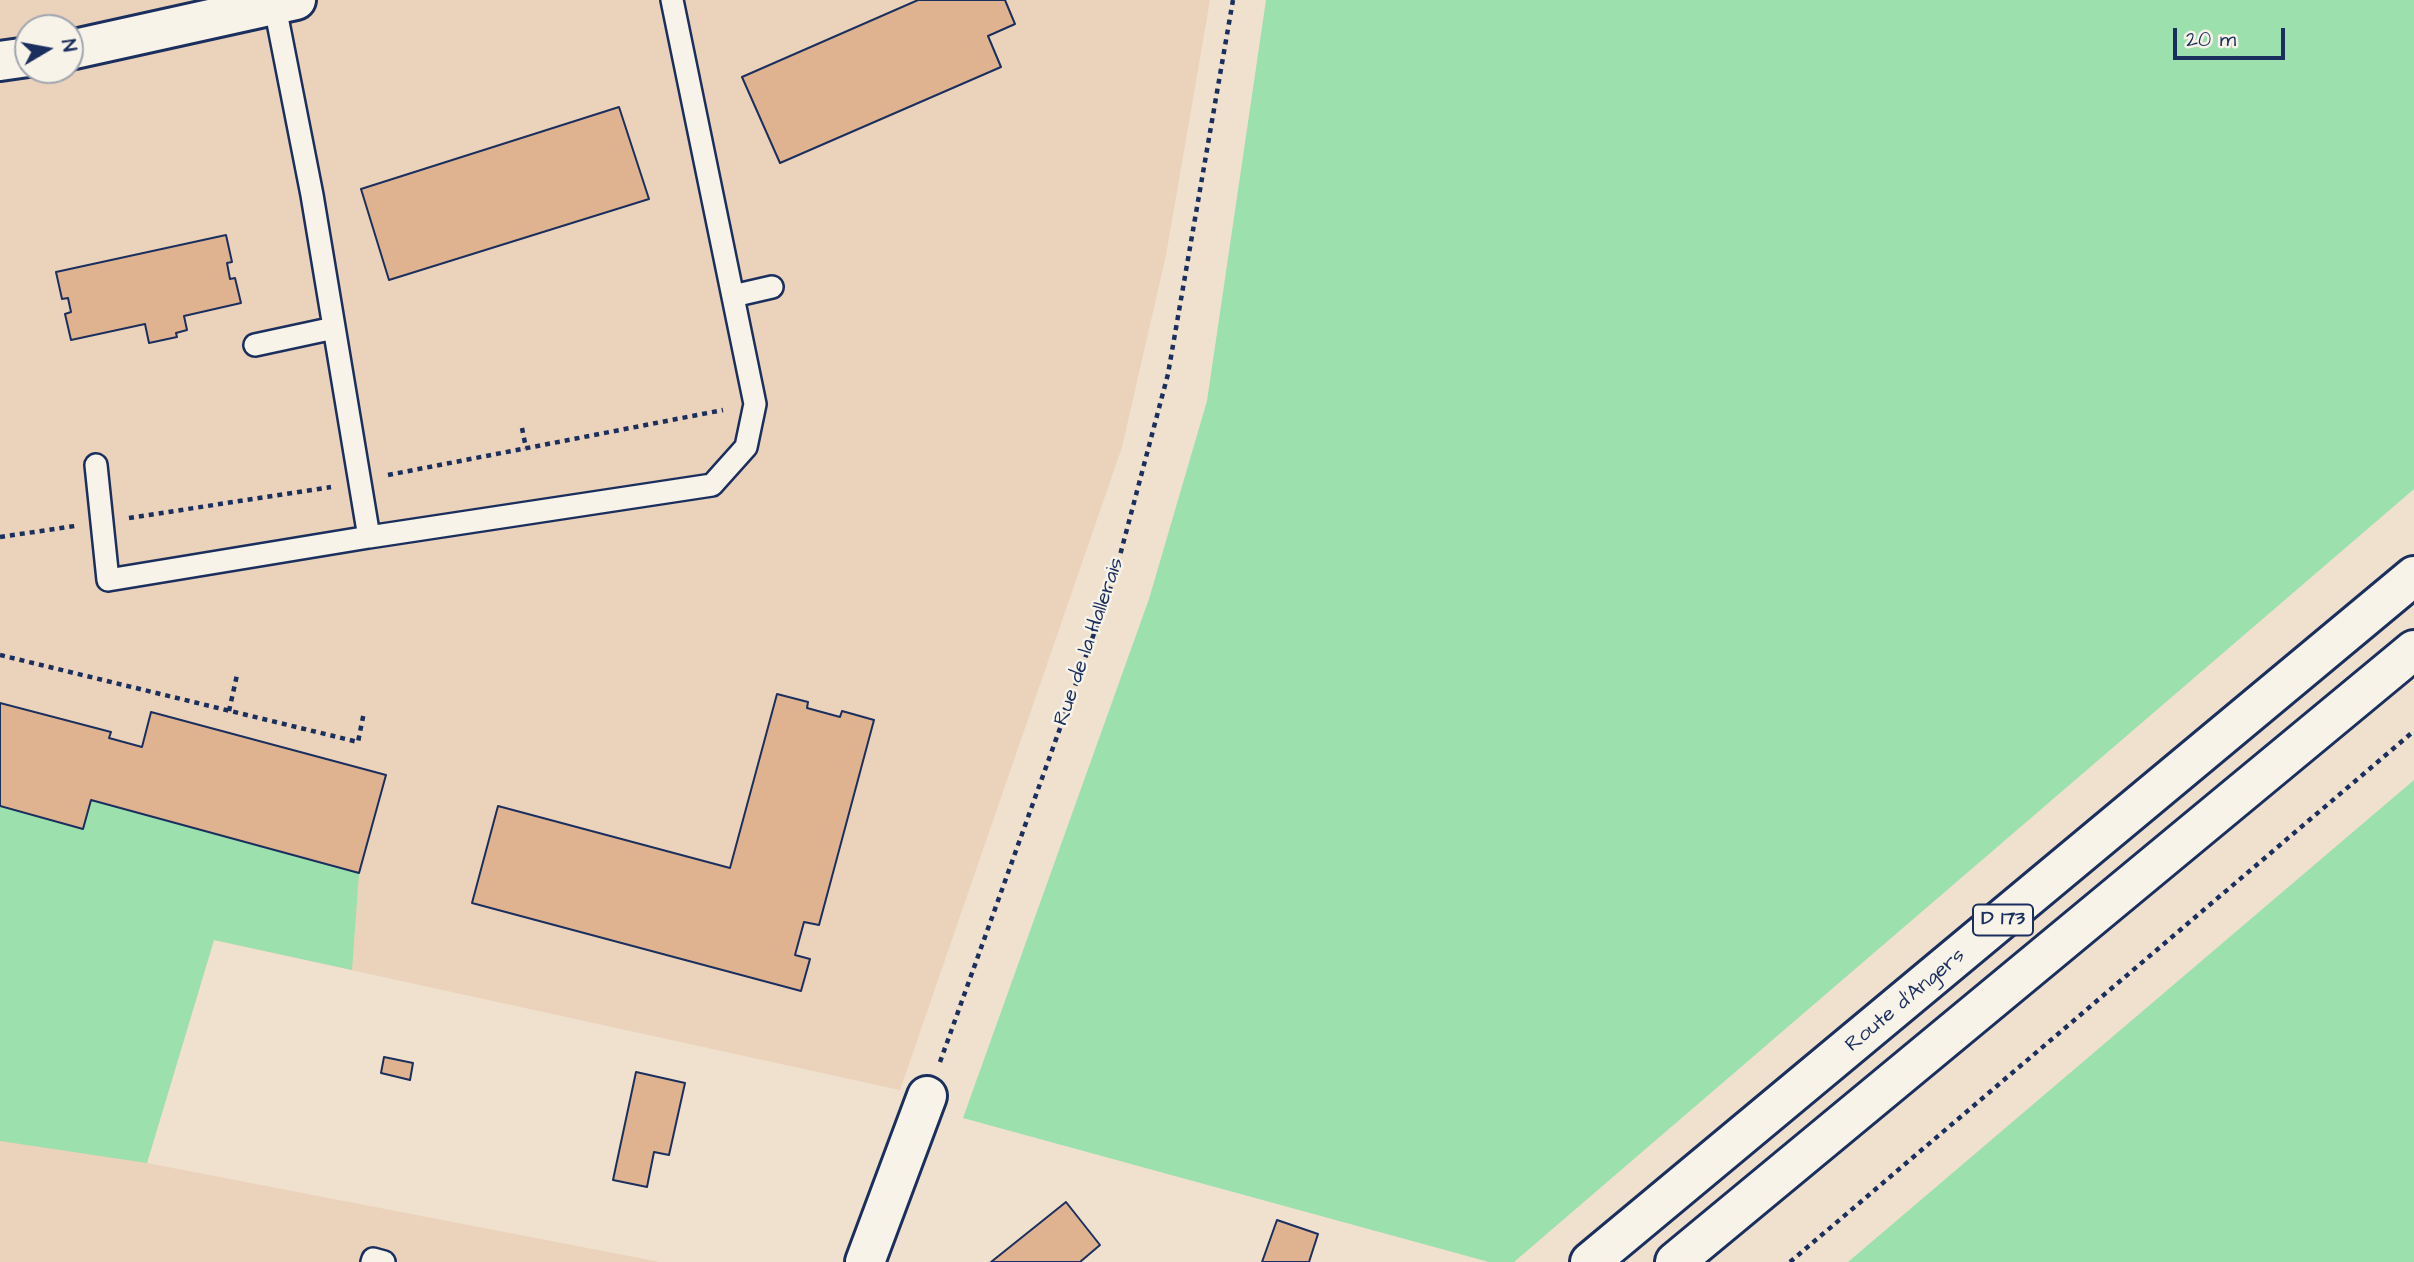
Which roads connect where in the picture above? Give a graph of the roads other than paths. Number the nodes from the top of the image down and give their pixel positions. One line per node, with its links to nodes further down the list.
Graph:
1 (672, 0): 5 (lane)
2 (282, 2): 3 (main road); 6 (lane)
3 (84, 47)
4 (772, 287): 5 (lane)
5 (733, 296): 9 (lane)
6 (334, 328): 7 (lane); 9 (lane)
7 (255, 345)
8 (96, 465): 9 (lane)
9 (369, 537)
10 (2414, 576): 16 (main road, Route d'Angers / D 173)
11 (2414, 650): 17 (main road, D 173)
12 (927, 1096): 15 (main road)
13 (372, 1262): 14 (lane)
14 (384, 1262)
15 (865, 1262)
16 (1590, 1262)
17 (1675, 1262)

